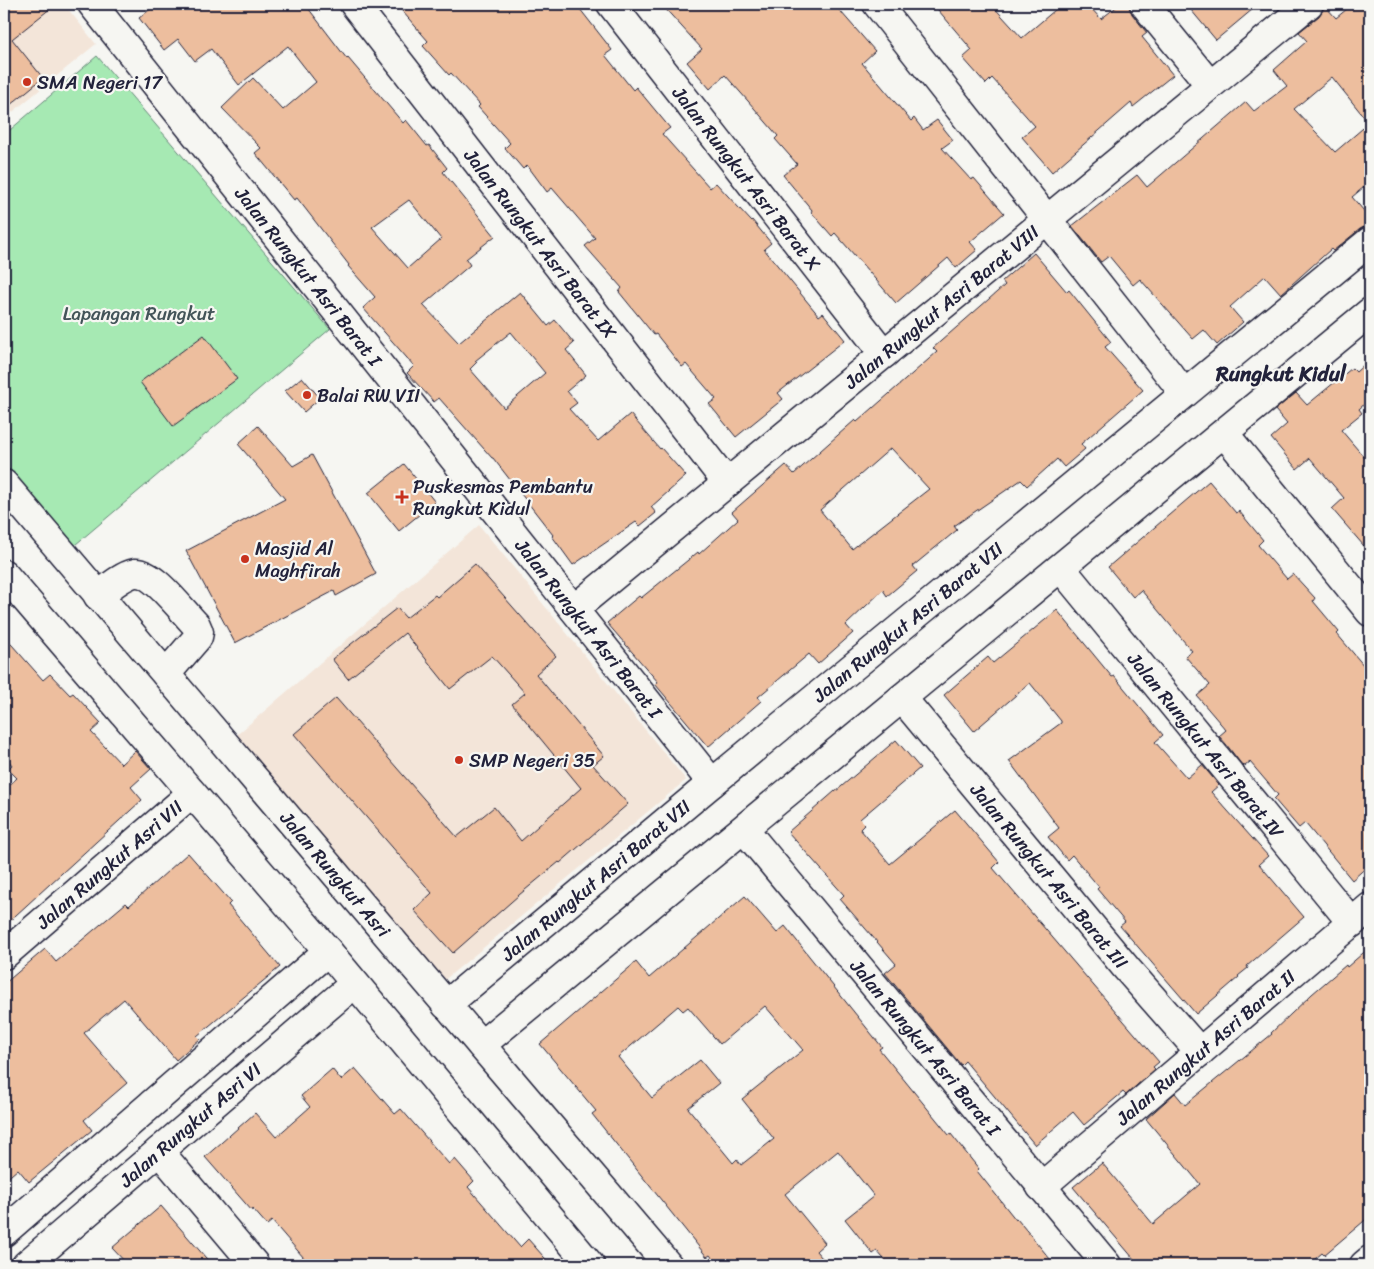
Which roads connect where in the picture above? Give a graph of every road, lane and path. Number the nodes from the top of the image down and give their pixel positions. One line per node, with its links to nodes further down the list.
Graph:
1 (92, 4): 19 (street, Jalan Rungkut Asri Barat I)
2 (354, 4): 14 (street, Jalan Rungkut Asri Barat IX)
3 (611, 4): 11 (street, Jalan Rungkut Asri Barat X)
4 (876, 4): 8 (street)
5 (1144, 4): 7 (street)
6 (1309, 4): 7 (street, Jalan Rungkut Asri Barat VIII)
7 (1210, 85): 8 (street, Jalan Rungkut Asri Barat VIII)
8 (1047, 220): 11 (street, Jalan Rungkut Asri Barat VIII); 12 (street)
9 (1370, 240): 12 (street, Jalan Rungkut Asri Barat VII)
10 (1370, 312): 13 (street)
11 (884, 354): 14 (street, Jalan Rungkut Asri Barat VIII)
12 (1184, 393): 23 (street, Jalan Rungkut Asri Barat VII)
13 (1224, 433): 16 (street); 20 (street)
14 (728, 483): 19 (street, Jalan Rungkut Asri Barat VIII)
15 (4, 484): 18 (street, Jalan Rungkut Asri)
16 (1061, 568): 22 (street); 26 (street, Jalan Rungkut Asri Barat IV)
17 (4, 574): 24 (street)
18 (98, 596): 21 (street, Jalan Rungkut Asri); 21 (street)
19 (574, 610): 23 (street, Jalan Rungkut Asri Barat I)
20 (1370, 612)
21 (166, 674): 30 (street, Jalan Rungkut Asri)
22 (902, 698): 25 (street); 32 (street, Jalan Rungkut Asri Barat III)
23 (712, 783): 30 (street, Jalan Rungkut Asri Barat VII)
24 (192, 793): 27 (street); 28 (street, Jalan Rungkut Asri VII)
25 (744, 829): 31 (street); 34 (street, Jalan Rungkut Asri Barat I)
26 (1361, 915): 32 (street, Jalan Rungkut Asri Barat II)
27 (328, 951): 29 (street); 35 (street)
28 (4, 955)
29 (354, 984): 33 (street, Jalan Rungkut Asri VI); 39 (street)
30 (446, 1006): 31 (street, Jalan Rungkut Asri)
31 (481, 1045): 40 (street, Jalan Rungkut Asri)
32 (1200, 1052): 34 (street, Jalan Rungkut Asri Barat II)
33 (159, 1151): 37 (street, Jalan Rungkut Asri VI); 38 (street)
34 (1041, 1187): 41 (street, Jalan Rungkut Asri Barat I)
35 (4, 1232)
36 (1370, 1260): 42 (street)
37 (26, 1265)
38 (255, 1265)
39 (590, 1265)
40 (668, 1265)
41 (1107, 1265)
42 (1364, 1265)

